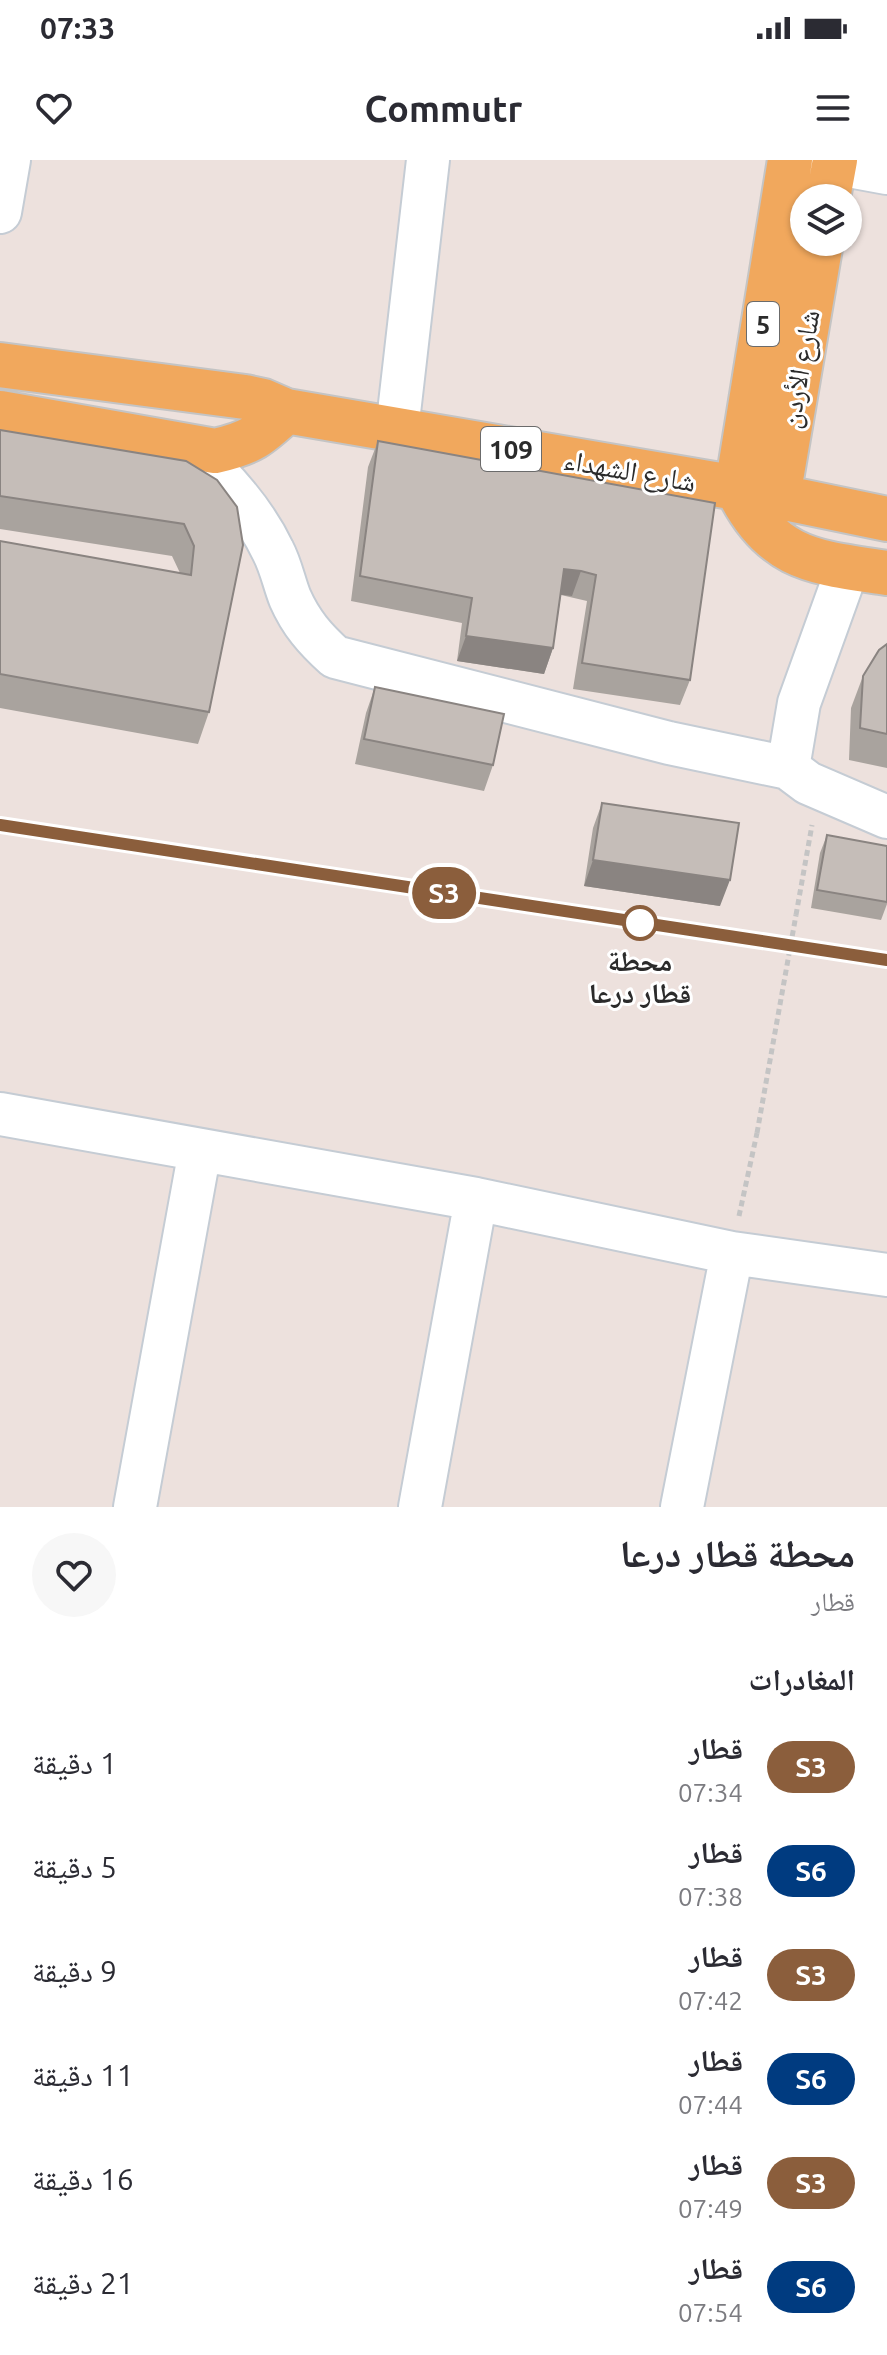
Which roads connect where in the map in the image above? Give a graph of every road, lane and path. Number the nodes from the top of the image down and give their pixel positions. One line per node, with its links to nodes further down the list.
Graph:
1 (9, 160): 6 (street)
2 (428, 160): 11 (street)
3 (790, 160): 13 (main road, شارع الأردن / 5)
4 (830, 170): 5 (street)
5 (887, 172)
6 (0, 212)
7 (817, 256): 13 (main road, شارع الأردن / 5)
8 (0, 365): 9 (main road, شارع الشهداء / 109)
9 (286, 411): 11 (main road, شارع الشهداء / 109); 12 (main road)
10 (0, 413): 12 (main road)
11 (397, 430): 13 (main road, شارع الشهداء / 109)
12 (192, 448): 16 (street)
13 (757, 492): 14 (main road, شارع الشهداء / 109); 15 (main road, شارع الشهداء)
14 (887, 519)
15 (867, 570): 16 (street)
16 (788, 768): 17 (street)
17 (887, 817)
18 (813, 822): 22 (path, bridge)
19 (0, 1114): 20 (street)
20 (200, 1150): 21 (street); 24 (street)
21 (476, 1199): 22 (street); 25 (street)
22 (732, 1253): 23 (street); 26 (street)
23 (887, 1275)
24 (135, 1507)
25 (420, 1507)
26 (682, 1507)

